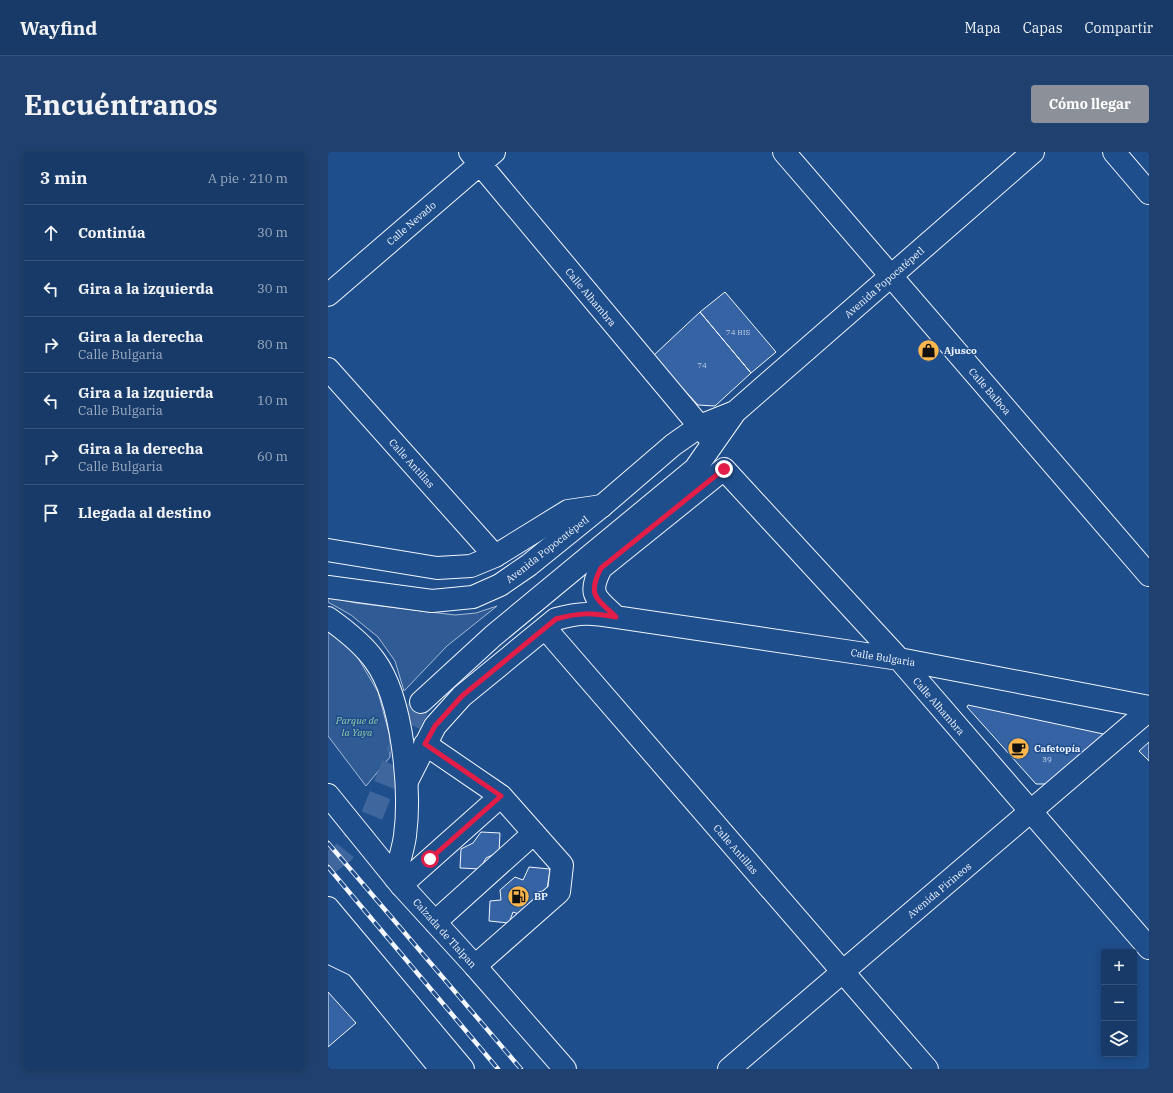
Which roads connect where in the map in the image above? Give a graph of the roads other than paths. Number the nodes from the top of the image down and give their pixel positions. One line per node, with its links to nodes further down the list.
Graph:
1 (784, 152): 6 (main road, Calle Balboa)
2 (1033, 152): 6 (main road, Avenida Popocatépetl)
3 (1114, 152): 5 (main road)
4 (482, 156): 7 (main road, Calle Nevado); 9 (main road, Calle Alhambra)
5 (1149, 193)
6 (890, 276): 9 (main road, Avenida Popocatépetl); 13 (main road, Calle Balboa)
7 (328, 295)
8 (328, 369): 12 (main road, Calle Antillas)
9 (706, 434): 10 (main road, Avenida Popocatépetl); 19 (main road)
10 (602, 506): 12 (main road); 14 (main road, Avenida Popocatépetl)
11 (328, 550): 12 (main road)
12 (495, 556)
13 (1149, 575)
14 (328, 587)
15 (616, 617): 17 (main road, Calle Bulgaria); 18 (main road, Calle Bulgaria); 18 (main road, Calle Alhambra)
16 (328, 618): 23 (main road)
17 (545, 628): 22 (main road, Calle Bulgaria); 36 (main road, Calle Antillas)
18 (899, 659): 20 (main road, Calle Bulgaria); 26 (main road, Calle Alhambra)
19 (421, 702)
20 (1149, 707)
21 (1149, 710): 26 (main road, Avenida Pirineos)
22 (425, 744): 23 (main road, Calle Bulgaria); 25 (main road)
23 (406, 782): 28 (main road)
24 (328, 795): 28 (main road, Calzada de Tlalpan)
25 (501, 796): 27 (main road); 28 (main road)
26 (1031, 811): 32 (main road, Calle Alhambra); 36 (main road, Avenida Pirineos)
27 (534, 833): 30 (main road); 35 (main road)
28 (398, 881): 30 (main road, Calzada de Tlalpan)
29 (328, 908): 37 (main road)
30 (435, 922): 35 (main road, Calzada de Tlalpan)
31 (328, 931): 34 (main road)
32 (1149, 948)
33 (328, 952): 34 (main road)
34 (355, 965): 37 (main road); 38 (main road)
35 (475, 966): 40 (main road, Calzada de Tlalpan)
36 (842, 971): 41 (main road, Avenida Pirineos); 42 (main road, Calle Antillas)
37 (399, 993): 39 (main road)
38 (441, 1069)
39 (463, 1069)
40 (564, 1069)
41 (729, 1069)
42 (927, 1069)

